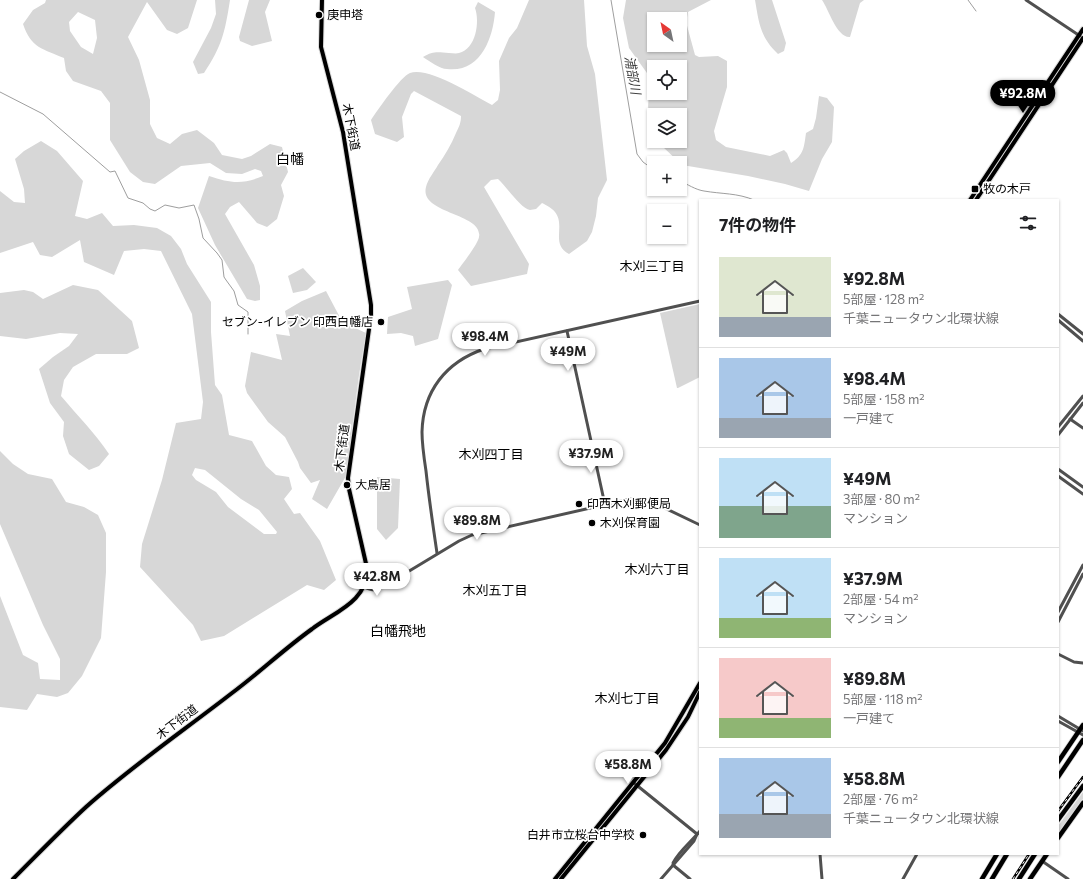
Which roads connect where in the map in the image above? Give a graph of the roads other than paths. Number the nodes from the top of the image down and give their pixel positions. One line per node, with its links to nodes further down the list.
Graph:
1 (322, 0): 28 (main road, 木下街道)
2 (1026, 0): 4 (street)
3 (1083, 29): 4 (main road)
4 (1082, 37): 5 (main road); 6 (main road)
5 (971, 199)
6 (977, 199)
7 (699, 301): 10 (street)
8 (1059, 315): 11 (street)
9 (1059, 321): 12 (street)
10 (567, 331): 23 (street); 25 (street)
11 (1083, 334)
12 (1083, 341)
13 (1083, 396): 16 (street)
14 (1083, 403): 15 (street)
15 (1070, 419): 17 (street); 18 (street)
16 (1059, 427)
17 (1083, 428)
18 (1059, 434)
19 (1059, 470): 21 (street)
20 (1059, 477): 22 (street)
21 (1083, 487)
22 (1083, 494)
23 (605, 505): 24 (street); 25 (street)
24 (699, 524)
25 (437, 554): 28 (street)
26 (1083, 565): 29 (street)
27 (1083, 574): 30 (street)
28 (364, 587): 55 (main road, 木下街道)
29 (1059, 610)
30 (1059, 620)
31 (1059, 654): 32 (street)
32 (1083, 663)
33 (699, 685): 41 (main road)
34 (699, 694): 41 (main road)
35 (1059, 717): 37 (street)
36 (1059, 721): 37 (street)
37 (1081, 731): 39 (highway)
38 (1083, 740): 40 (highway)
39 (1059, 761)
40 (1059, 776)
41 (636, 784): 45 (street); 56 (main road); 57 (main road)
42 (1083, 786): 44 (highway)
43 (1083, 803): 46 (highway)
44 (1059, 819)
45 (697, 834): 54 (street)
46 (1059, 837)
47 (820, 855): 60 (street)
48 (916, 855): 61 (street)
49 (996, 855): 62 (highway)
50 (1006, 855): 63 (highway)
51 (1034, 855): 64 (highway)
52 (1046, 855): 53 (highway)
53 (1042, 861): 65 (highway); 66 (street)
54 (673, 865): 58 (street); 59 (street)
55 (13, 879)
56 (555, 879)
57 (561, 879)
58 (661, 879)
59 (690, 879)
60 (822, 879)
61 (903, 879)
62 (982, 879)
63 (992, 879)
64 (1019, 879)
65 (1030, 879)
66 (1068, 879)

